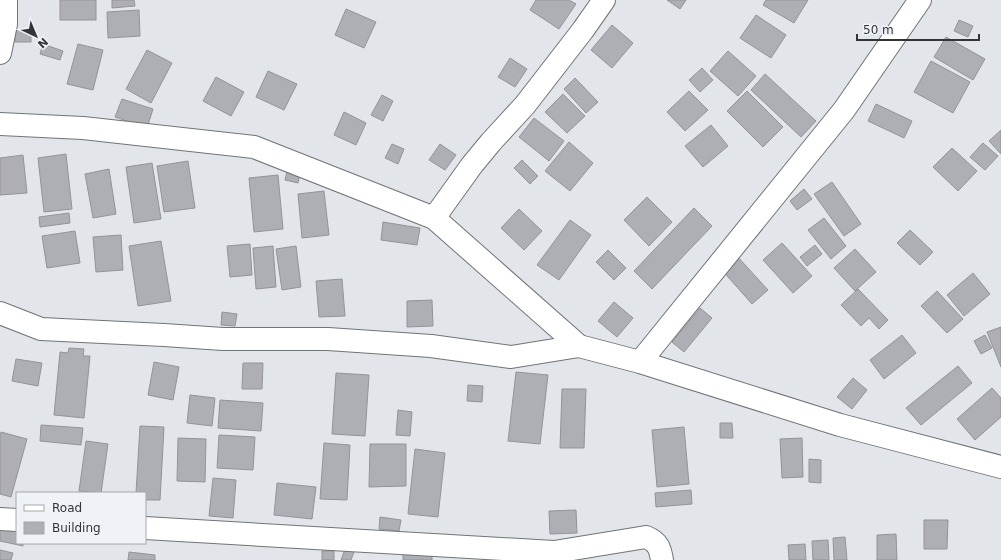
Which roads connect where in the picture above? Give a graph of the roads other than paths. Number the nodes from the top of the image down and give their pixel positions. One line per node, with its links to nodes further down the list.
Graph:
1 (6, 0): 4 (street)
2 (604, 0): 6 (street)
3 (920, 0): 9 (street)
4 (0, 53)
5 (0, 124): 6 (street)
6 (434, 218): 8 (street)
7 (0, 313): 8 (street)
8 (579, 346): 9 (street)
9 (640, 362): 10 (street)
10 (1001, 467)
11 (0, 519): 12 (street)
12 (16, 520)
13 (146, 528): 14 (street)
14 (662, 560)

